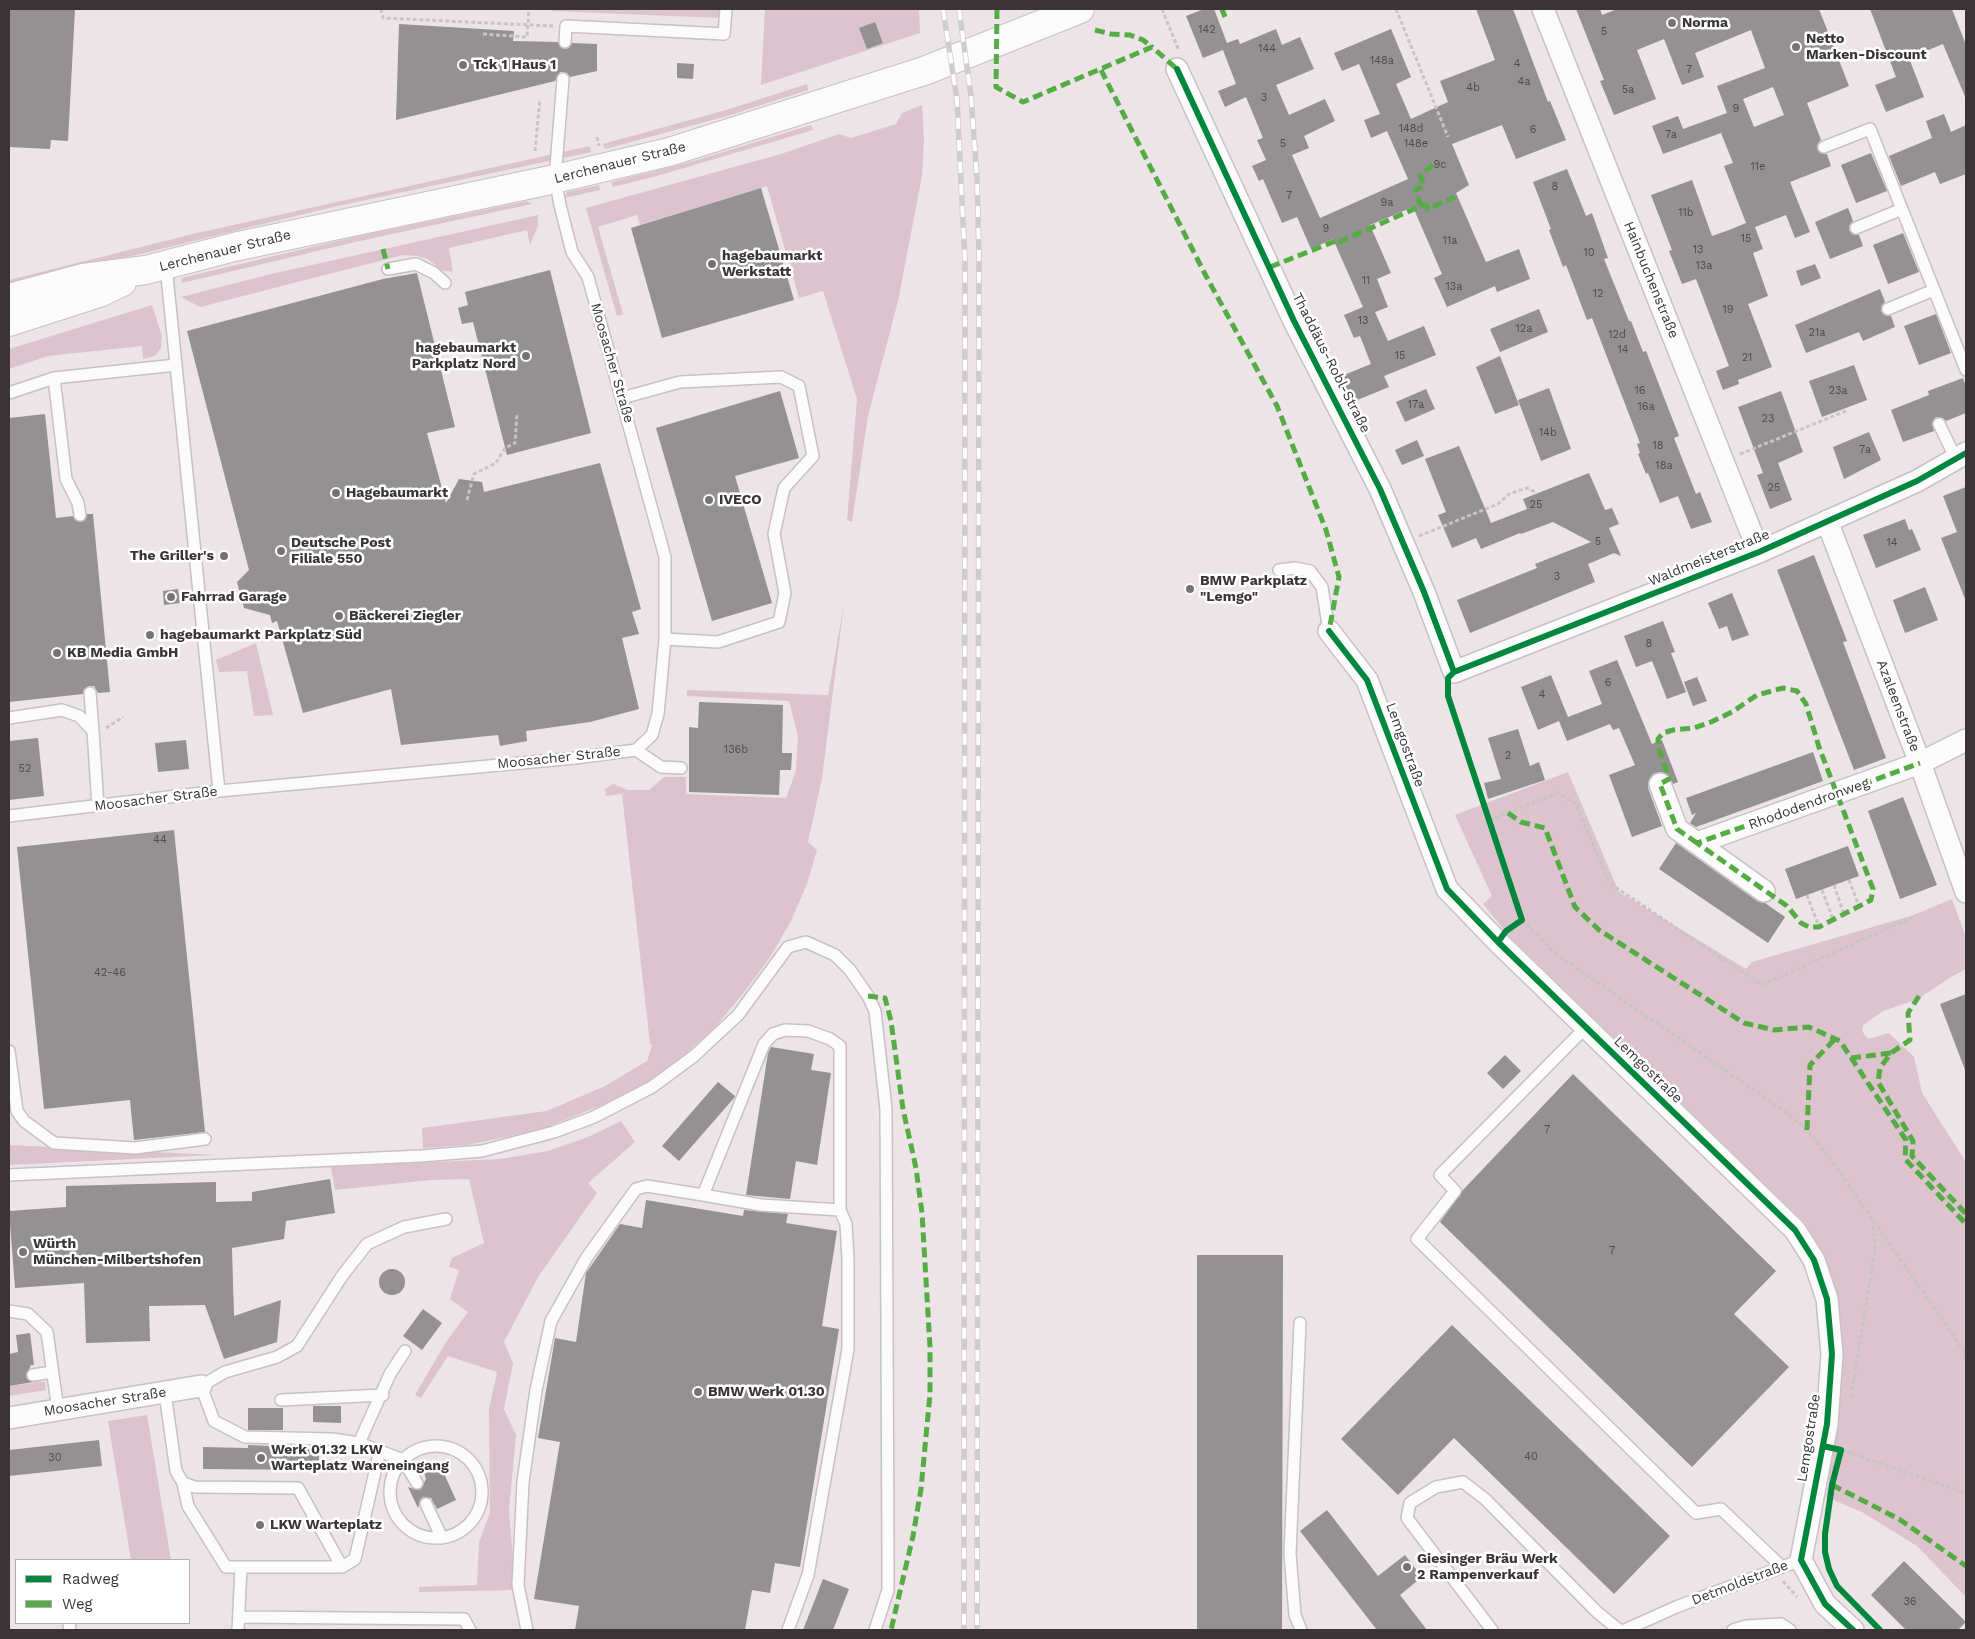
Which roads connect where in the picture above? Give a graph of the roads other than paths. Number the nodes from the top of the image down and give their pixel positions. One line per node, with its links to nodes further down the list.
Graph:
1 (726, 9): 4 (lane)
2 (1080, 9): 8 (main road, Lerchenauer Straße)
3 (1543, 9): 27 (street, Hainbuchenstraße)
4 (565, 42)
5 (1179, 62): 31 (street, Thaddäus-Robl-Straße)
6 (562, 79): 8 (lane, Moosacher Straße)
7 (1824, 147): 9 (lane)
8 (555, 179): 11 (main road, Lerchenauer Straße); 22 (lane, Moosacher Straße)
9 (1902, 209): 10 (lane); 14 (lane)
10 (1856, 228)
11 (156, 268): 15 (main road, Lerchenauer Straße); 17 (main road, Lerchenauer Straße); 18 (lane)
12 (388, 269): 13 (lane)
13 (445, 283)
14 (1934, 290): 16 (lane); 19 (lane)
15 (9, 298)
16 (1888, 308)
17 (9, 322)
18 (176, 365): 20 (lane); 40 (lane)
19 (1966, 370)
20 (54, 378): 21 (lane); 25 (lane)
21 (9, 393)
22 (622, 398): 30 (lane, Moosacher Straße); 30 (lane)
23 (1939, 424): 24 (lane)
24 (1961, 456): 26 (street, Waldmeisterstraße)
25 (80, 515)
26 (1828, 522): 27 (street, Waldmeisterstraße); 37 (street, Azaleenstraße)
27 (1759, 552): 31 (street, Waldmeisterstraße)
28 (1280, 570): 29 (lane)
29 (1329, 631): 46 (street, Lemgostraße)
30 (665, 639): 36 (lane, Moosacher Straße)
31 (1454, 672)
32 (90, 694): 34 (lane)
33 (9, 718): 34 (lane)
34 (93, 731): 41 (lane)
35 (1966, 740): 37 (street, Rhododendronweg)
36 (636, 750): 38 (lane); 40 (lane, Moosacher Straße)
37 (1920, 763): 43 (street, Rhododendronweg); 45 (street, Azaleenstraße)
38 (681, 768)
39 (1660, 784): 43 (street)
40 (219, 791): 41 (lane, Moosacher Straße)
41 (98, 806): 42 (lane, Moosacher Straße)
42 (9, 816)
43 (1697, 844): 44 (street)
44 (1764, 891)
45 (1966, 892)
46 (1586, 1027): 71 (street, Lemgostraße); 71 (lane)
47 (9, 1051): 48 (lane)
48 (205, 1139)
49 (9, 1175): 79 (lane)
50 (703, 1195): 51 (lane); 51 (lane); 77 (lane)
51 (840, 1210): 78 (lane)
52 (446, 1219): 58 (lane)
53 (9, 1311): 56 (lane)
54 (1300, 1323): 80 (lane)
55 (406, 1351): 60 (lane)
56 (52, 1372): 57 (lane); 62 (lane)
57 (33, 1375)
58 (201, 1386): 59 (street, Moosacher Straße); 64 (lane)
59 (164, 1393): 62 (street, Moosacher Straße); 67 (lane)
60 (383, 1395): 61 (lane); 64 (lane)
61 (281, 1400)
62 (58, 1410): 63 (street, Moosacher Straße)
63 (9, 1418)
64 (359, 1443): 65 (lane)
65 (380, 1450): 66 (lane); 72 (lane)
66 (403, 1460): 68 (lane); 70 (lane); 70 (lane)
67 (184, 1483): 72 (lane); 73 (lane)
68 (417, 1483)
69 (426, 1504): 70 (lane)
70 (442, 1538)
71 (1792, 1563): 83 (lane, Detmoldstraße); 86 (street, Detmoldstraße)
72 (342, 1566): 73 (lane)
73 (241, 1567): 74 (lane)
74 (239, 1617): 75 (lane); 76 (lane)
75 (238, 1630)
76 (470, 1630)
77 (527, 1630)
78 (788, 1630)
79 (876, 1630)
80 (1301, 1630)
81 (1492, 1630): 82 (lane)
82 (1619, 1630)
83 (1625, 1630)
84 (1733, 1630): 85 (lane)
85 (1790, 1630)
86 (1853, 1630)

